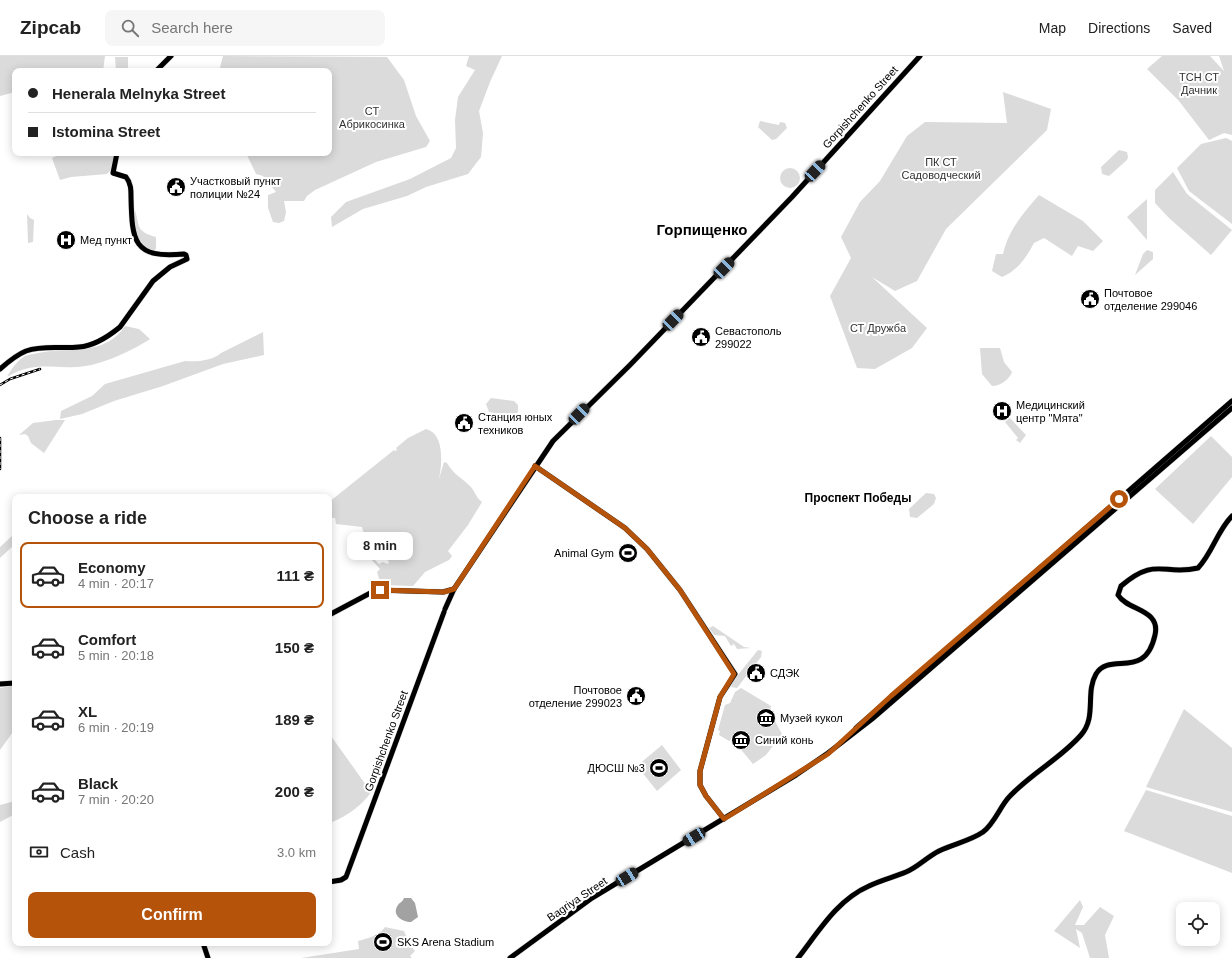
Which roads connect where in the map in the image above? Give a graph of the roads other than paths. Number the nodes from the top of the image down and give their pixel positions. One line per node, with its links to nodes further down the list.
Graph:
1 (171, 56): 3 (main road)
2 (920, 56): 8 (main road, Gorpishchenko Street)
3 (159, 68)
4 (116, 156): 5 (main road)
5 (0, 369)
6 (1232, 401): 14 (main road)
7 (1232, 408): 14 (main road)
8 (535, 466): 10 (main road, Gorpishchenko Street); 17 (main road)
9 (1232, 516): 22 (main road)
10 (454, 589): 11 (main road); 12 (main road, Gorpishchenko Street)
11 (444, 592): 12 (main road); 13 (main road)
12 (449, 600): 18 (main road, Gorpishchenko Street)
13 (332, 613)
14 (968, 632): 17 (main road, Bagriya Street)
15 (12, 683): 16 (main road)
16 (0, 684)
17 (724, 819): 21 (main road, Bagriya Street)
18 (332, 882)
19 (204, 946): 20 (main road)
20 (208, 958)
21 (510, 958)
22 (798, 958)

